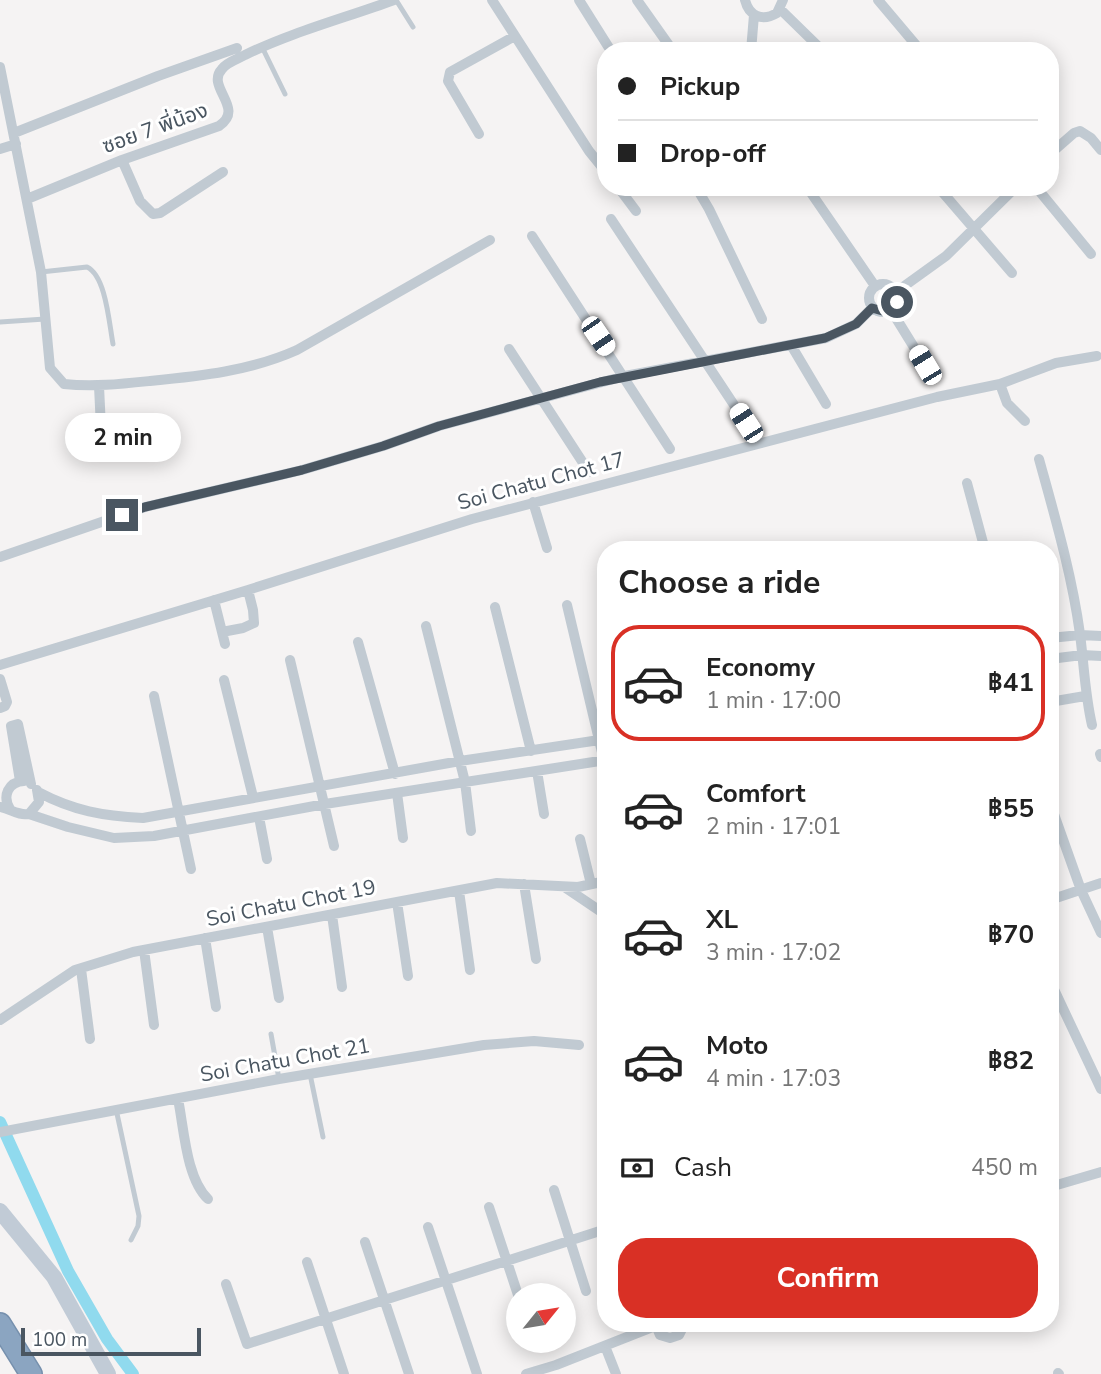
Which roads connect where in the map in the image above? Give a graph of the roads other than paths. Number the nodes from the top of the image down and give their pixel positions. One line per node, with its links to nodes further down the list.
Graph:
1 (395, 0): 9 (lane); 16 (street, ซอย 7 พี่น้อง)
2 (492, 0): 10 (street)
3 (579, 0): 11 (street)
4 (637, 0): 12 (street)
5 (745, 0): 8 (street)
6 (878, 0): 15 (street)
7 (782, 4): 8 (street); 14 (street)
8 (754, 15): 13 (street)
9 (413, 27)
10 (515, 36): 20 (street); 26 (street)
11 (605, 42)
12 (667, 42)
13 (752, 42)
14 (815, 42)
15 (913, 42)
16 (262, 47): 19 (lane); 25 (street, ซอย 7 พี่น้อง)
17 (237, 48): 21 (street)
18 (0, 67): 21 (street)
19 (285, 94)
20 (479, 134)
21 (15, 138): 23 (street); 34 (street)
22 (1059, 146): 24 (street)
23 (0, 149)
24 (1101, 150)
25 (122, 160): 27 (street); 34 (street, ซอย 7 พี่น้อง)
26 (597, 161)
27 (223, 173)
28 (625, 196): 35 (street)
29 (701, 196): 48 (street)
30 (813, 196): 43 (street)
31 (946, 196): 37 (street)
32 (1007, 196): 37 (street)
33 (1043, 196): 40 (street)
34 (27, 199): 41 (street)
35 (636, 211)
36 (611, 219): 54 (street)
37 (974, 230): 42 (street); 44 (street)
38 (532, 236): 56 (street)
39 (489, 240): 58 (street)
40 (1091, 254)
41 (41, 272): 47 (street); 50 (lane)
42 (1012, 273)
43 (875, 286): 44 (street); 45 (street)
44 (896, 292): 46 (street)
45 (872, 308): 46 (street); 51 (street)
46 (891, 310): 55 (street)
47 (45, 319): 49 (lane); 58 (street)
48 (762, 319)
49 (0, 322)
50 (113, 344)
51 (791, 345): 54 (street); 60 (street)
52 (509, 349): 59 (street)
53 (1097, 356): 57 (street, Soi Chatu Chot 17)
54 (705, 360): 56 (street); 62 (street)
55 (925, 365)
56 (625, 376): 59 (street); 64 (street)
57 (1000, 384): 61 (street); 68 (street, Soi Chatu Chot 17)
58 (99, 386): 63 (street)
59 (542, 398): 66 (street); 71 (street)
60 (826, 404)
61 (1025, 421)
62 (746, 423)
63 (102, 449)
64 (670, 449)
65 (1039, 459): 78 (street)
66 (589, 472)
67 (967, 483): 69 (street)
68 (533, 502): 70 (street); 72 (street, Soi Chatu Chot 17)
69 (983, 541)
70 (547, 548)
71 (0, 557)
72 (248, 590): 73 (street, Soi Chatu Chot 17); 77 (street)
73 (214, 600): 77 (street); 87 (street, Soi Chatu Chot 17)
74 (567, 605): 94 (street)
75 (495, 607): 97 (street)
76 (426, 626): 98 (street)
77 (222, 632): 82 (street)
78 (1080, 635): 79 (street); 80 (street); 83 (street)
79 (1101, 636)
80 (1059, 637)
81 (358, 642): 101 (street)
82 (225, 644)
83 (1082, 655): 84 (street); 85 (street); 91 (street)
84 (1101, 656)
85 (1059, 658)
86 (290, 660): 104 (street)
87 (0, 665)
88 (0, 679): 93 (street)
89 (224, 680): 106 (street)
90 (154, 696): 109 (street)
91 (1085, 696): 92 (street); 95 (street)
92 (1059, 700)
93 (0, 709)
94 (597, 718)
95 (1092, 725)
96 (597, 741): 97 (street)
97 (531, 751): 98 (street)
98 (460, 761): 101 (street); 102 (street)
99 (597, 761): 100 (street)
100 (537, 771): 102 (street); 111 (street)
101 (395, 774): 104 (street)
102 (465, 782): 105 (street); 115 (street)
103 (20, 785): 108 (street); 109 (street); 110 (street)
104 (320, 787): 106 (street); 107 (street)
105 (397, 793): 107 (street); 116 (street)
106 (253, 797): 109 (street)
107 (325, 804): 112 (street); 118 (street)
108 (5, 808): 110 (street)
109 (180, 811): 114 (street)
110 (29, 814): 114 (street)
111 (544, 814)
112 (258, 817): 114 (street); 119 (street)
113 (1059, 828): 126 (street)
114 (182, 831): 120 (street)
115 (471, 831)
116 (403, 838)
117 (580, 839): 124 (street)
118 (334, 846)
119 (267, 859)
120 (191, 869)
121 (597, 883): 124 (street, Soi Chatu Chot 19)
122 (1101, 883): 126 (street)
123 (524, 884): 125 (street, Soi Chatu Chot 19); 127 (street, Soi Chatu Chot 19); 136 (street)
124 (591, 884): 125 (street, Soi Chatu Chot 19)
125 (564, 886): 130 (street)
126 (1081, 890): 128 (street); 133 (street)
127 (459, 891): 129 (street, Soi Chatu Chot 19); 138 (street)
128 (1059, 897)
129 (397, 902): 131 (street, Soi Chatu Chot 19); 139 (street)
130 (597, 909)
131 (331, 915): 132 (street, Soi Chatu Chot 19); 140 (street)
132 (267, 927): 134 (street, Soi Chatu Chot 19); 141 (street)
133 (1101, 933)
134 (205, 938): 135 (street, Soi Chatu Chot 19); 143 (street)
135 (144, 950): 137 (street, Soi Chatu Chot 19); 145 (street)
136 (536, 960)
137 (81, 969): 144 (street, Soi Chatu Chot 19); 147 (street)
138 (470, 970)
139 (408, 976)
140 (342, 987)
141 (279, 998)
142 (1059, 1000): 151 (street)
143 (216, 1007)
144 (0, 1020)
145 (153, 1025)
146 (271, 1034): 150 (lane)
147 (90, 1039)
148 (579, 1045): 149 (street, Soi Chatu Chot 21)
149 (310, 1074): 150 (street, Soi Chatu Chot 21); 155 (lane)
150 (279, 1079): 152 (street, Soi Chatu Chot 21)
151 (1101, 1089)
152 (178, 1099): 153 (street, Soi Chatu Chot 21); 159 (street)
153 (116, 1109): 154 (street, Soi Chatu Chot 21); 164 (lane)
154 (0, 1132)
155 (323, 1136)
156 (1101, 1172): 157 (street)
157 (1059, 1184)
158 (554, 1190): 165 (street)
159 (208, 1199)
160 (489, 1207): 167 (street)
161 (0, 1211): 182 (street)
162 (428, 1227): 169 (street)
163 (597, 1232): 165 (street)
164 (131, 1240)
165 (570, 1241): 167 (street); 172 (street)
166 (365, 1242): 173 (street)
167 (507, 1261): 169 (street); 170 (street)
168 (307, 1262): 174 (street)
169 (446, 1280): 173 (street); 185 (street)
170 (515, 1283)
171 (226, 1284): 174 (street)
172 (586, 1291)
173 (385, 1300): 174 (street); 184 (street)
174 (326, 1319): 183 (street)
175 (0, 1324): 181 (highway)
176 (638, 1332): 179 (street)
177 (658, 1332): 178 (street)
178 (680, 1332)
179 (605, 1346): 180 (street); 187 (street)
180 (544, 1371): 186 (street)
181 (31, 1374)
182 (108, 1374)
183 (344, 1374)
184 (409, 1374)
185 (477, 1374)
186 (526, 1374)
187 (616, 1374)

